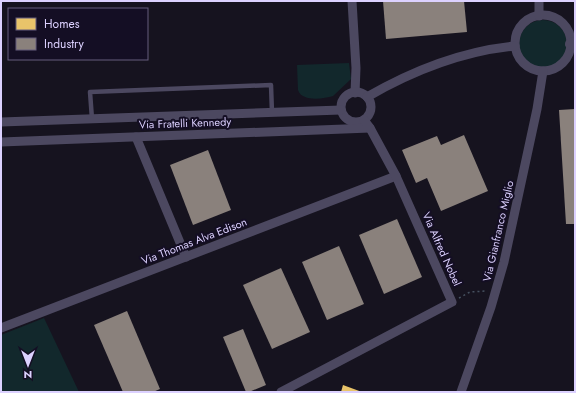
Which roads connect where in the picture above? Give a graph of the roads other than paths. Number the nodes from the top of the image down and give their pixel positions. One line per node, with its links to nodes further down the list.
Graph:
1 (352, 1): 7 (street)
2 (539, 1): 3 (street)
3 (538, 16): 4 (street); 5 (street)
4 (573, 43): 6 (street)
5 (515, 46): 6 (street); 8 (street)
6 (543, 71): 21 (street, Via Gianfranco Miglio)
7 (355, 93): 8 (street); 9 (street)
8 (367, 97): 12 (street)
9 (342, 110): 10 (street, Via Fratelli Kennedy); 12 (street)
10 (272, 113): 11 (street, Via Fratelli Kennedy); 11 (lane)
11 (92, 119): 13 (street, Via Fratelli Kennedy)
12 (364, 120): 14 (street, Via Alfred Nobel)
13 (1, 122)
14 (370, 128): 15 (street, Via Fratelli Kennedy); 17 (street, Via Alfred Nobel)
15 (136, 137): 16 (street, Via Fratelli Kennedy); 18 (street)
16 (1, 142)
17 (396, 176): 18 (street, Via Thomas Alva Edison); 20 (street, Via Alfred Nobel)
18 (186, 257): 19 (street, Via Thomas Alva Edison)
19 (1, 328)
20 (281, 392)
21 (461, 392)

